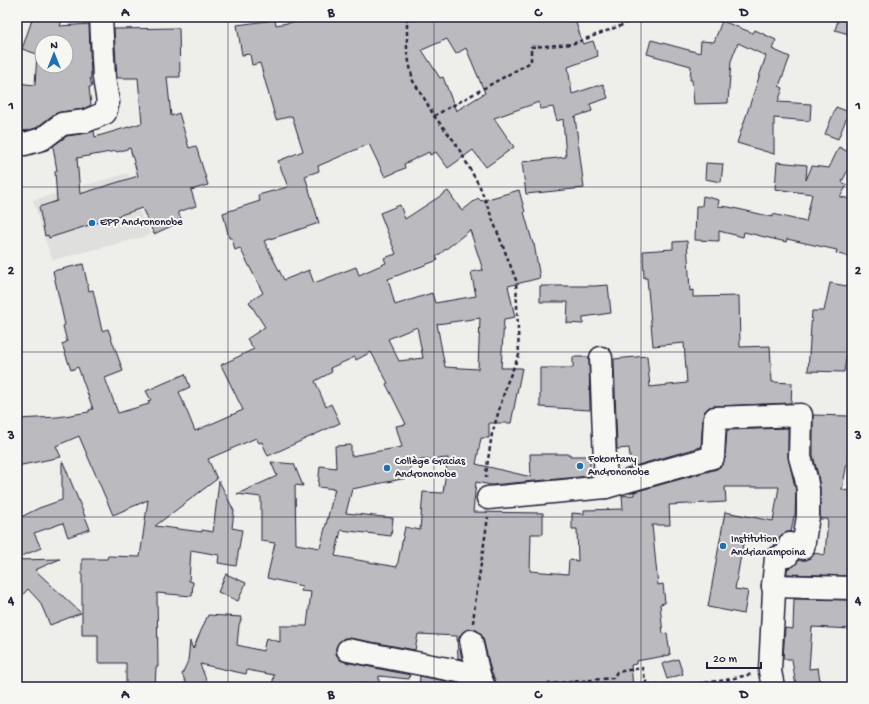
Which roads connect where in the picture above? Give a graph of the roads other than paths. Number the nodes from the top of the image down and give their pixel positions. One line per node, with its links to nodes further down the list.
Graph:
1 (101, 17): 2 (street)
2 (17, 140)
3 (601, 358): 4 (street)
4 (606, 487): 5 (street); 6 (street)
5 (488, 498)
6 (773, 586): 7 (street); 10 (street)
7 (852, 588)
8 (471, 641): 11 (street)
9 (348, 650): 11 (street)
10 (772, 679)
11 (482, 681)

